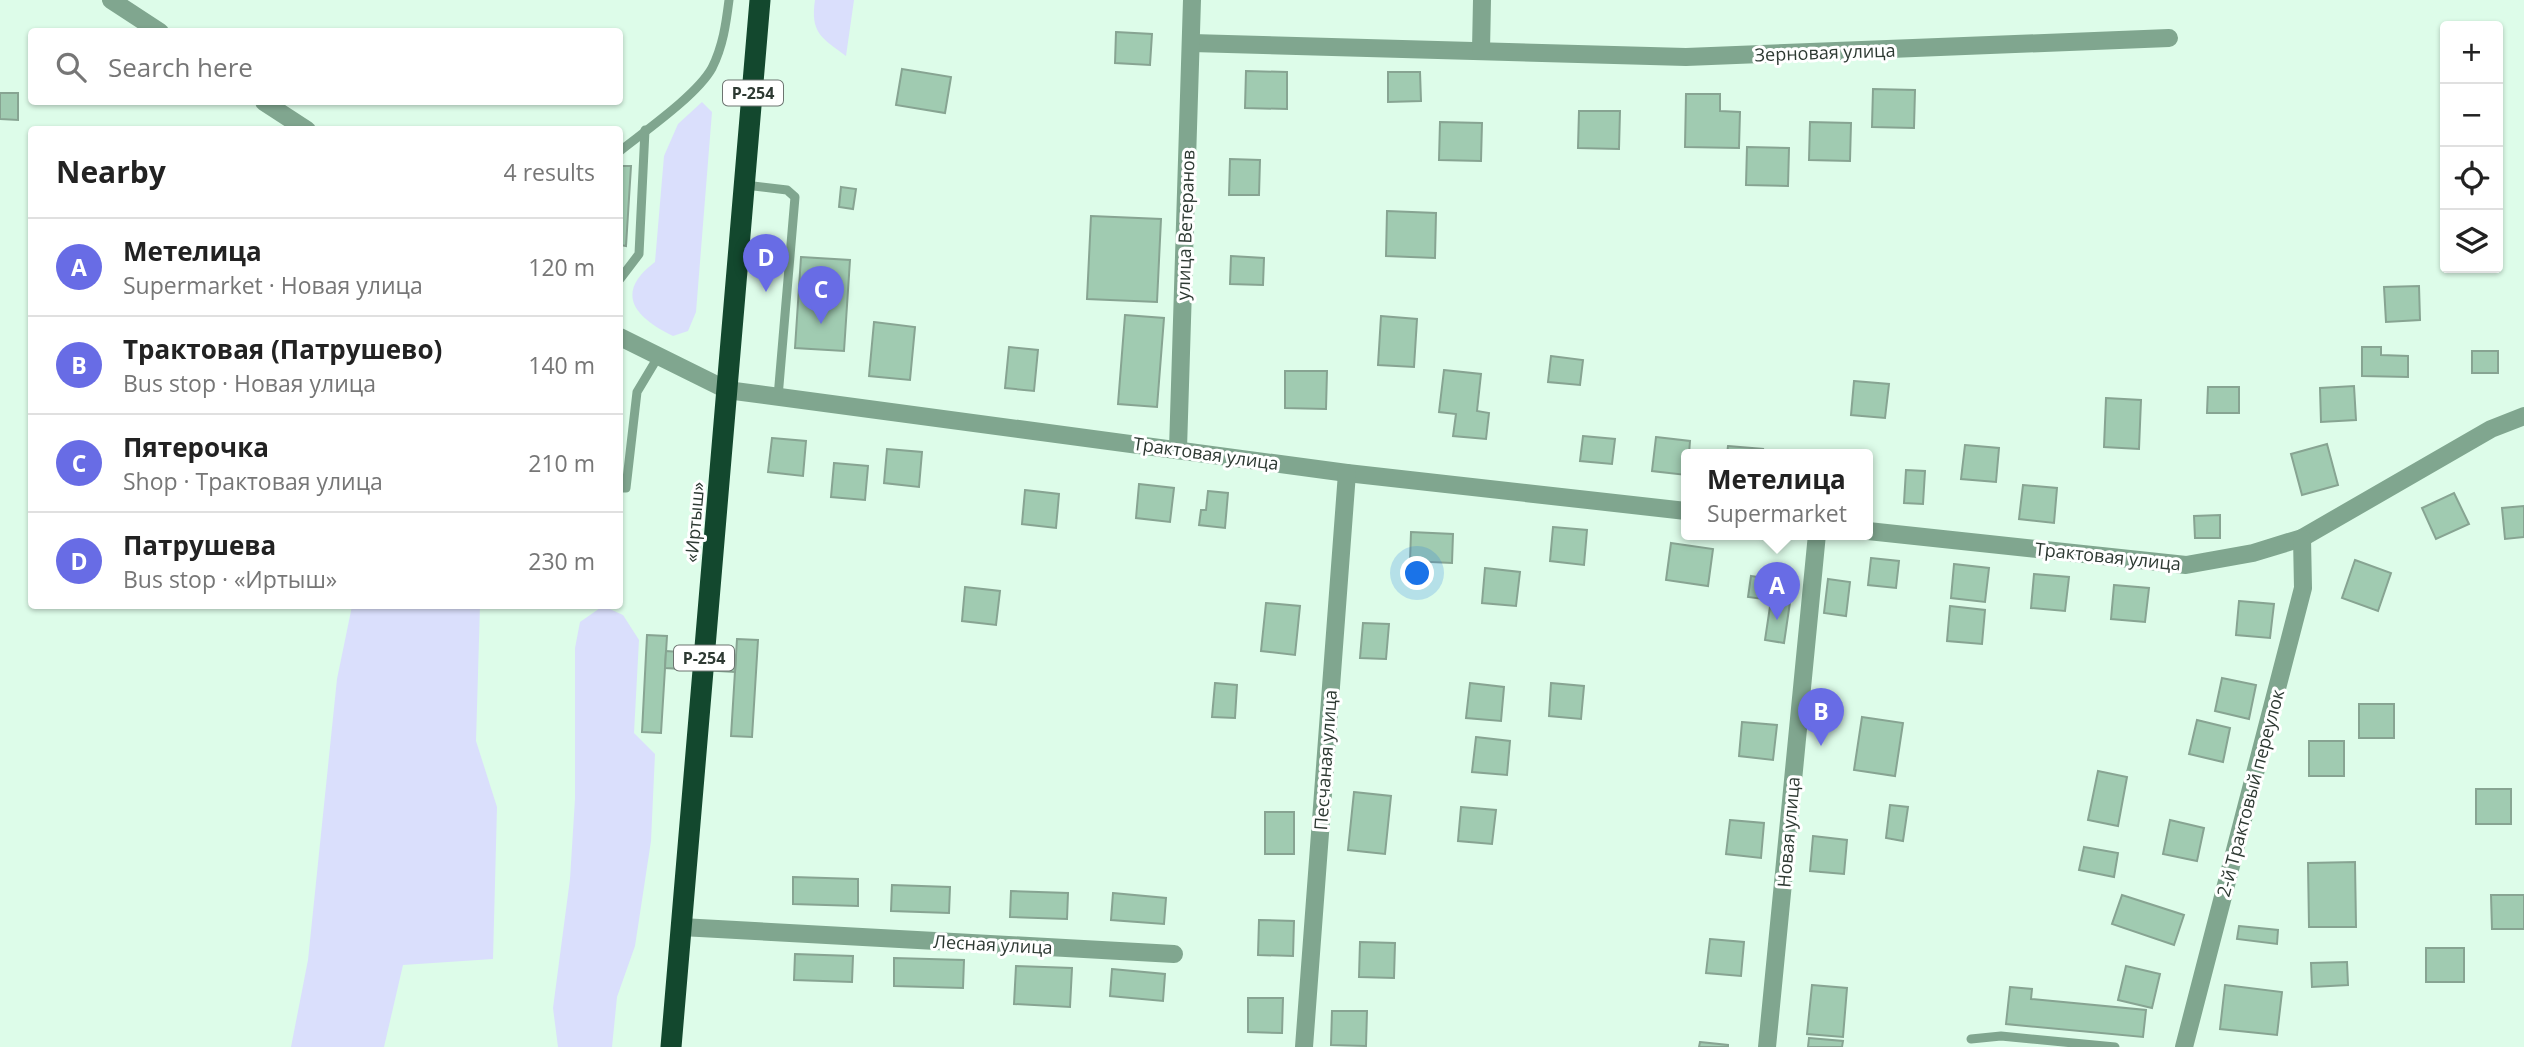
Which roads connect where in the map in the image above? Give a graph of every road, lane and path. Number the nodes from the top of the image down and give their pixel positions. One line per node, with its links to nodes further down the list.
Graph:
1 (111, 0): 6 (street)
2 (729, 0): 12 (lane)
3 (761, 0): 14 (highway, «Иртыш» / Р-254)
4 (1192, 0): 8 (street, улица Ветеранов)
5 (1482, 0): 9 (street)
6 (154, 28)
7 (2169, 38): 9 (street, Зерновая улица)
8 (1192, 44): 9 (street, Зерновая улица); 21 (street, улица Ветеранов)
9 (1481, 50)
10 (269, 105): 11 (street)
11 (301, 126)
12 (645, 130): 13 (lane); 15 (lane)
13 (623, 148)
14 (745, 185): 18 (highway, «Иртыш» / Р-254); 19 (lane)
15 (623, 275)
16 (623, 339): 17 (street, Трактовая улица)
17 (658, 357): 18 (street, Трактовая улица); 23 (lane)
18 (727, 390): 19 (street, Трактовая улица); 28 (highway, «Иртыш» / Р-254)
19 (778, 397): 21 (street, Трактовая улица)
20 (2524, 416): 26 (street, Трактовая улица)
21 (1178, 449): 22 (street, Трактовая улица)
22 (1346, 473): 24 (street, Трактовая улица); 32 (street, Песчаная улица)
23 (623, 488)
24 (1681, 510)
25 (1873, 532): 26 (street, Трактовая улица)
26 (2302, 538): 35 (street, 2-й Трактовый переулок)
27 (1816, 540): 33 (street, Новая улица)
28 (681, 927): 29 (street, Лесная улица); 31 (highway, «Иртыш» / Р-254)
29 (1174, 954)
30 (1971, 1039): 34 (lane)
31 (671, 1047)
32 (1304, 1047)
33 (1767, 1047)
34 (2115, 1047)
35 (2184, 1047)

